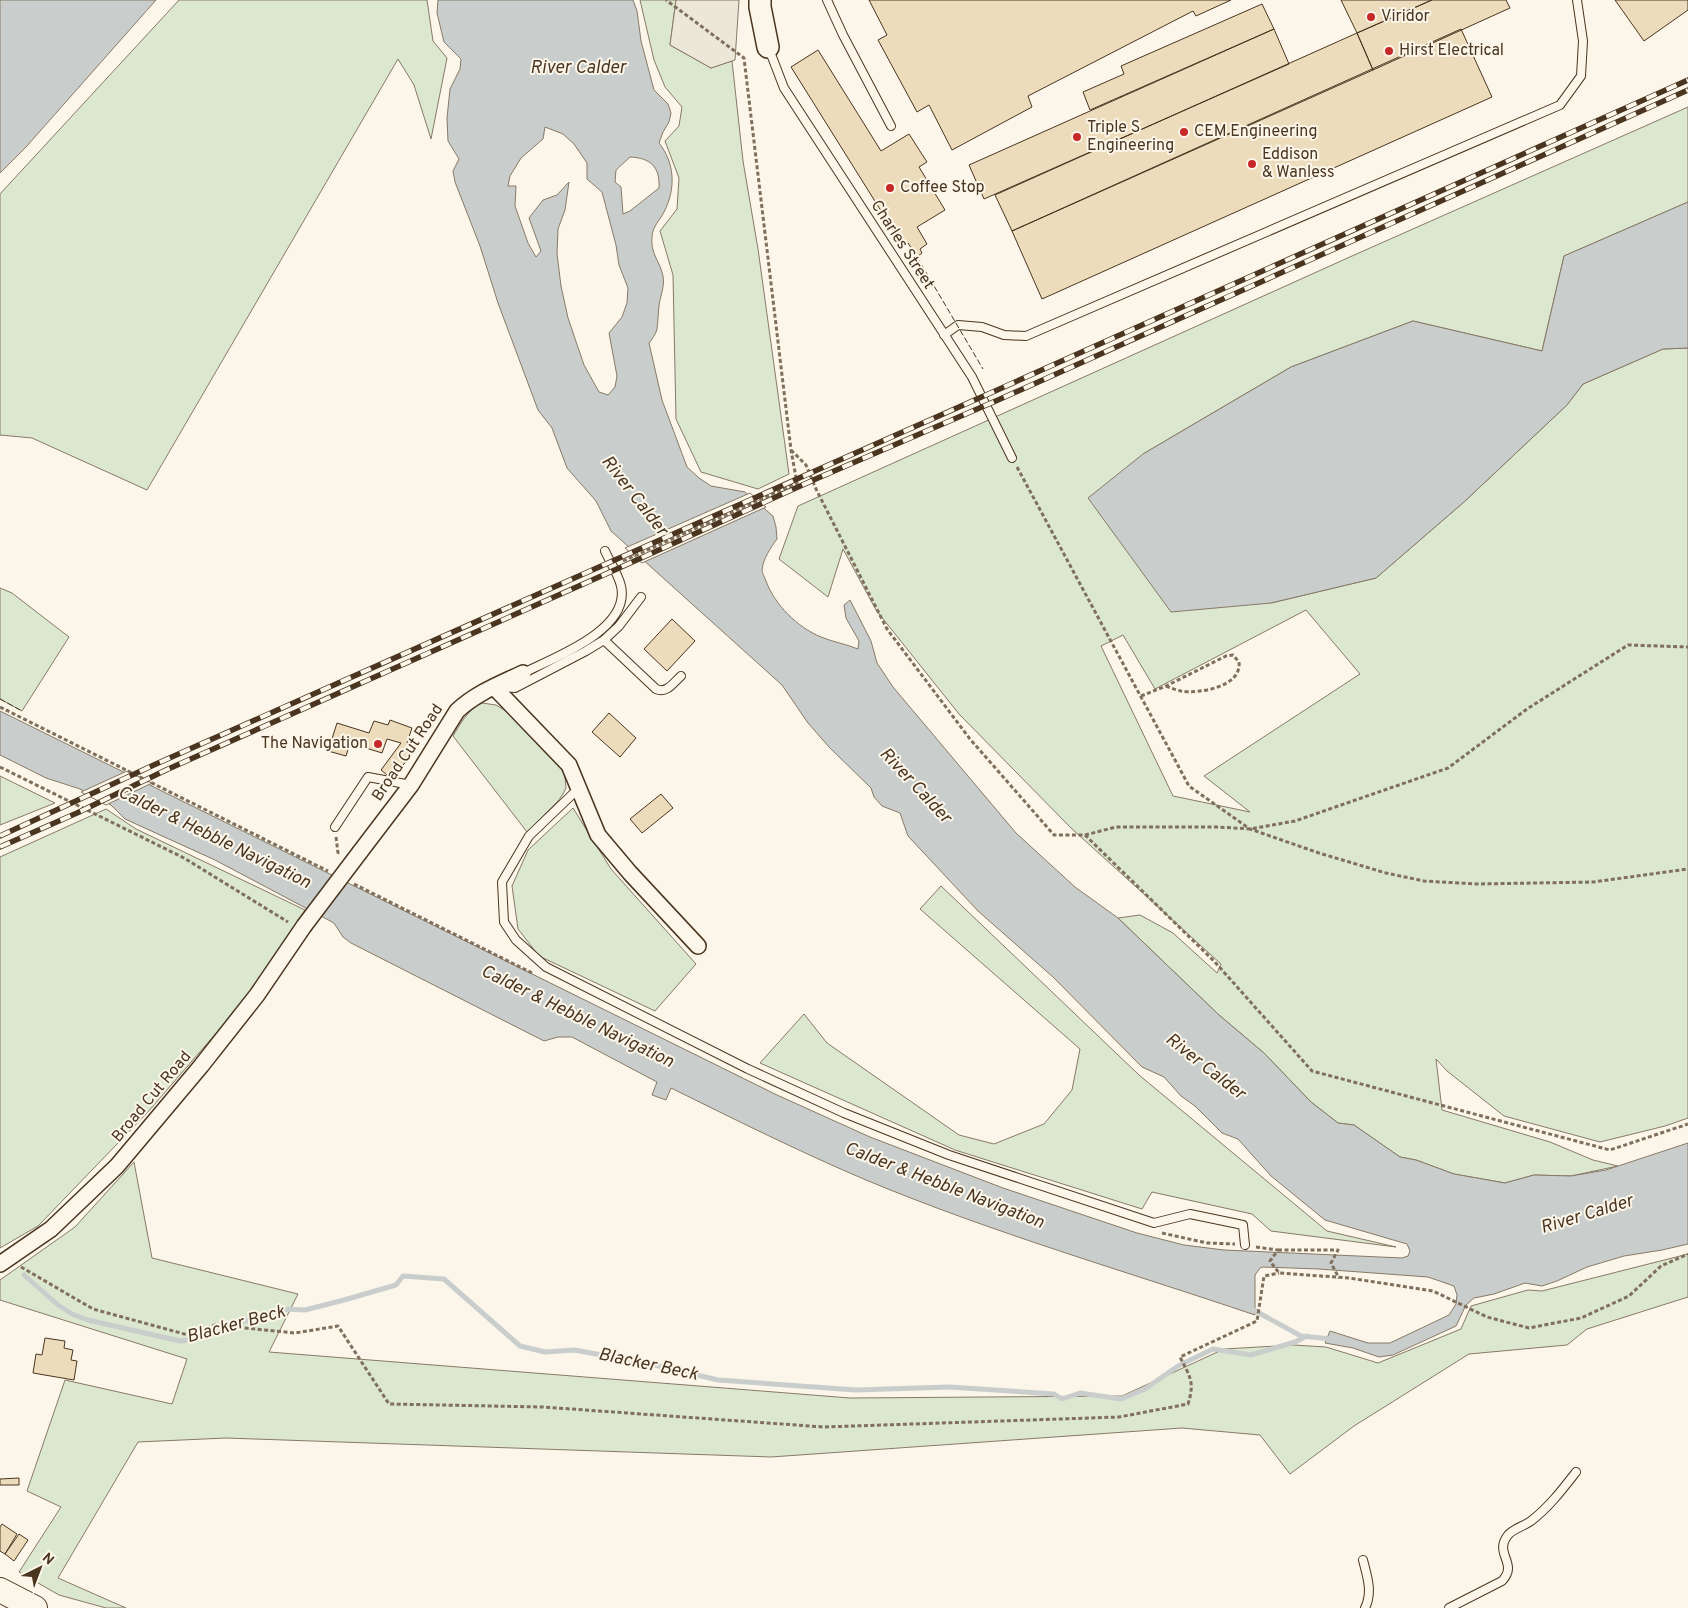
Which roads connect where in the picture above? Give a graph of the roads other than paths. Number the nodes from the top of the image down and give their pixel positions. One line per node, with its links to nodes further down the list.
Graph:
1 (760, 0): 4 (street)
2 (827, 0): 5 (lane)
3 (1577, 0): 6 (lane)
4 (768, 47): 6 (lane, Charles Street)
5 (891, 126)
6 (944, 335): 7 (lane, Charles Street)
7 (1012, 458)
8 (605, 550): 11 (lane)
9 (641, 597): 10 (lane)
10 (604, 640): 12 (lane); 13 (lane)
11 (523, 673): 13 (street, Broad Cut Road)
12 (681, 676)
13 (494, 687): 14 (street, Broad Cut Road); 15 (street)
14 (411, 785): 16 (lane); 19 (street, Broad Cut Road, bridge)
15 (579, 788): 17 (street); 18 (lane)
16 (335, 827)
17 (698, 946)
18 (1245, 1245)
19 (4, 1261)
20 (1576, 1472): 25 (lane)
21 (1363, 1560): 24 (lane)
22 (3, 1594): 23 (main road)
23 (35, 1608)
24 (1365, 1608)
25 (1449, 1608)

